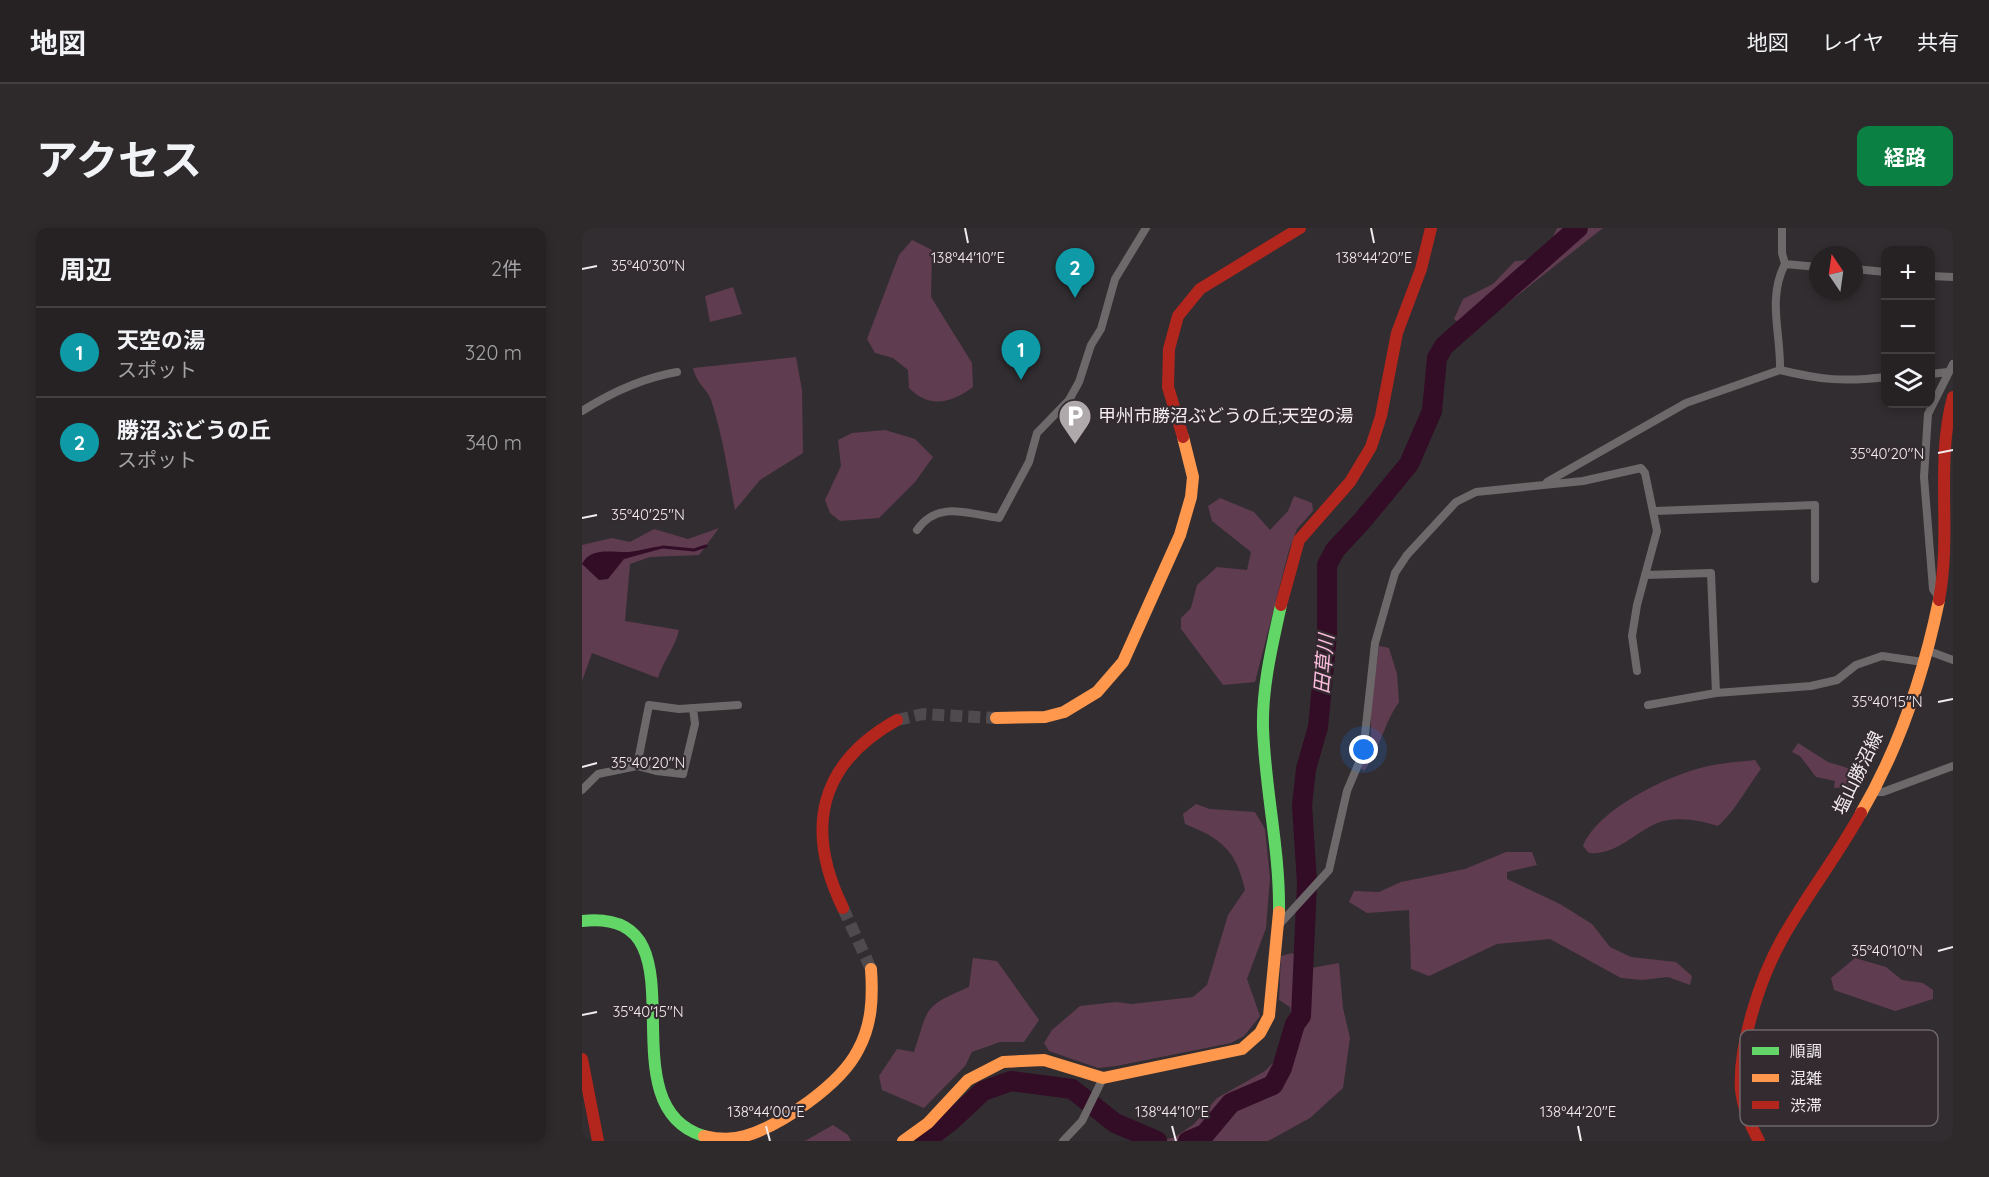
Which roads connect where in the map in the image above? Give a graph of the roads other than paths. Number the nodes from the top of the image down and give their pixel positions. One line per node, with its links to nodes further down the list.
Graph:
1 (1146, 228): 21 (street)
2 (1300, 228): 32 (street)
3 (1431, 228): 40 (street)
4 (1782, 228): 5 (street)
5 (1785, 264): 6 (street); 12 (street)
6 (1809, 266)
7 (1863, 270): 8 (street)
8 (1881, 272)
9 (1935, 276): 10 (street)
10 (1953, 277)
11 (1953, 364): 14 (street)
12 (1780, 370): 16 (street); 19 (street)
13 (677, 372): 18 (street)
14 (1948, 372): 15 (street); 24 (street)
15 (1935, 373)
16 (1881, 378)
17 (1953, 397): 24 (street, 塩山勝沼線)
18 (582, 411)
19 (1544, 484): 20 (street); 40 (street)
20 (1654, 511): 22 (street); 23 (street)
21 (917, 530)
22 (1645, 575): 27 (street); 28 (street)
23 (1815, 579)
24 (1939, 598): 25 (street, 塩山勝沼線)
25 (1925, 656): 26 (street); 28 (street); 37 (street, 塩山勝沼線)
26 (1953, 660)
27 (1637, 671)
28 (1716, 693): 30 (street)
29 (738, 705): 31 (street)
30 (1648, 705)
31 (693, 708): 34 (street); 34 (street)
32 (996, 718)
33 (897, 720): 38 (street)
34 (637, 766): 36 (street)
35 (1953, 766): 37 (street)
36 (582, 790)
37 (1873, 792): 42 (street, 塩山勝沼線)
38 (843, 908)
39 (582, 921): 41 (street)
40 (1277, 927): 45 (street)
41 (871, 969)
42 (1750, 1030)
43 (582, 1059): 48 (street)
44 (1740, 1064): 46 (street, 塩山勝沼線)
45 (1103, 1078): 49 (street); 50 (street)
46 (1740, 1087)
47 (1751, 1126): 51 (street, 塩山勝沼線)
48 (598, 1141)
49 (903, 1141)
50 (1064, 1141)
51 (1759, 1141)

